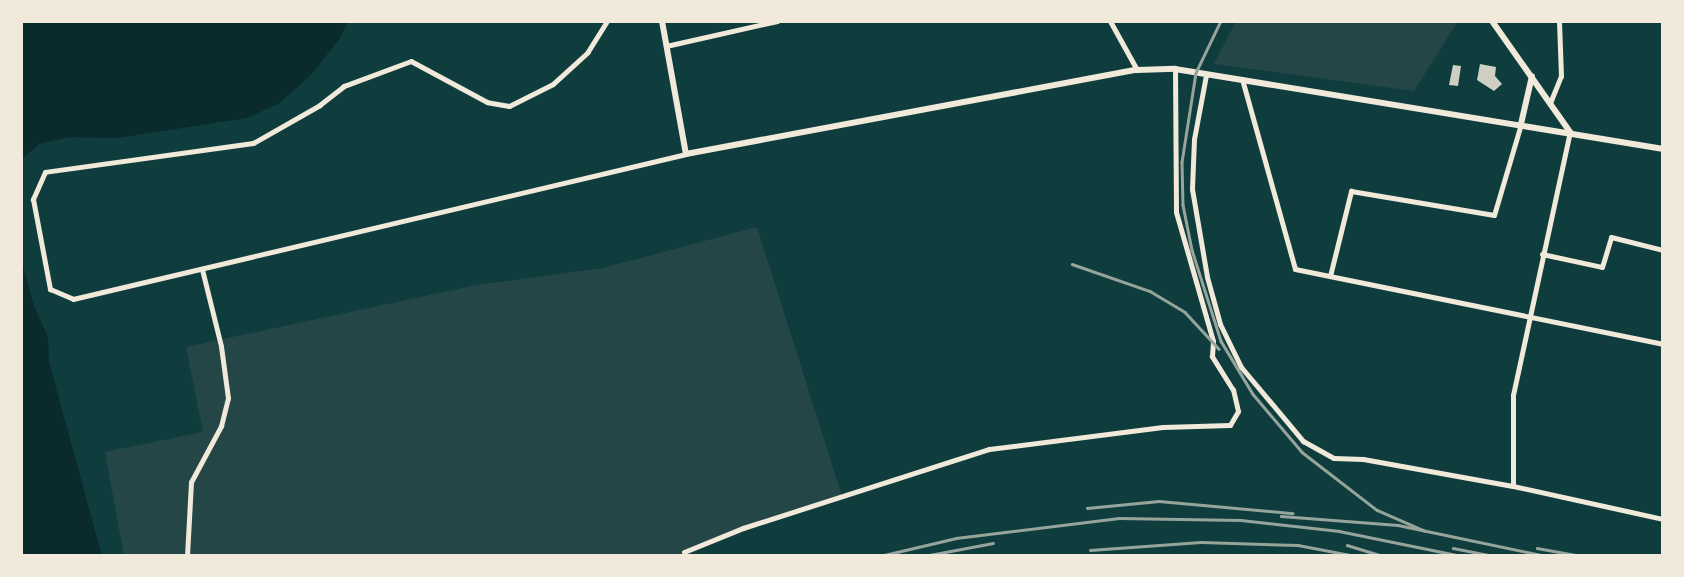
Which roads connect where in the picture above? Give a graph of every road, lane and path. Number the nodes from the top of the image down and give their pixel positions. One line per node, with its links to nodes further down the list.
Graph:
1 (607, 21): 20 (street)
2 (662, 21): 7 (street)
3 (777, 21): 7 (street)
4 (1110, 21): 9 (street)
5 (1492, 21): 11 (street)
6 (1559, 21): 13 (street)
7 (666, 46): 17 (street)
8 (1175, 69): 9 (street); 10 (street); 26 (street)
9 (1137, 70): 17 (street)
10 (1206, 75): 12 (street); 24 (street)
11 (1532, 76): 13 (street); 14 (street)
12 (1242, 79): 14 (street); 21 (street)
13 (1550, 103): 15 (street)
14 (1521, 124): 15 (street); 21 (street)
15 (1570, 132): 16 (street); 19 (street)
16 (1663, 149)
17 (685, 154): 20 (street)
18 (1663, 250): 19 (street)
19 (1542, 254): 22 (street)
20 (202, 269): 27 (street)
21 (1330, 276): 22 (street)
22 (1529, 317): 23 (street); 24 (street)
23 (1663, 344)
24 (1513, 486): 25 (street)
25 (1663, 519)
26 (684, 552)
27 (187, 556)

